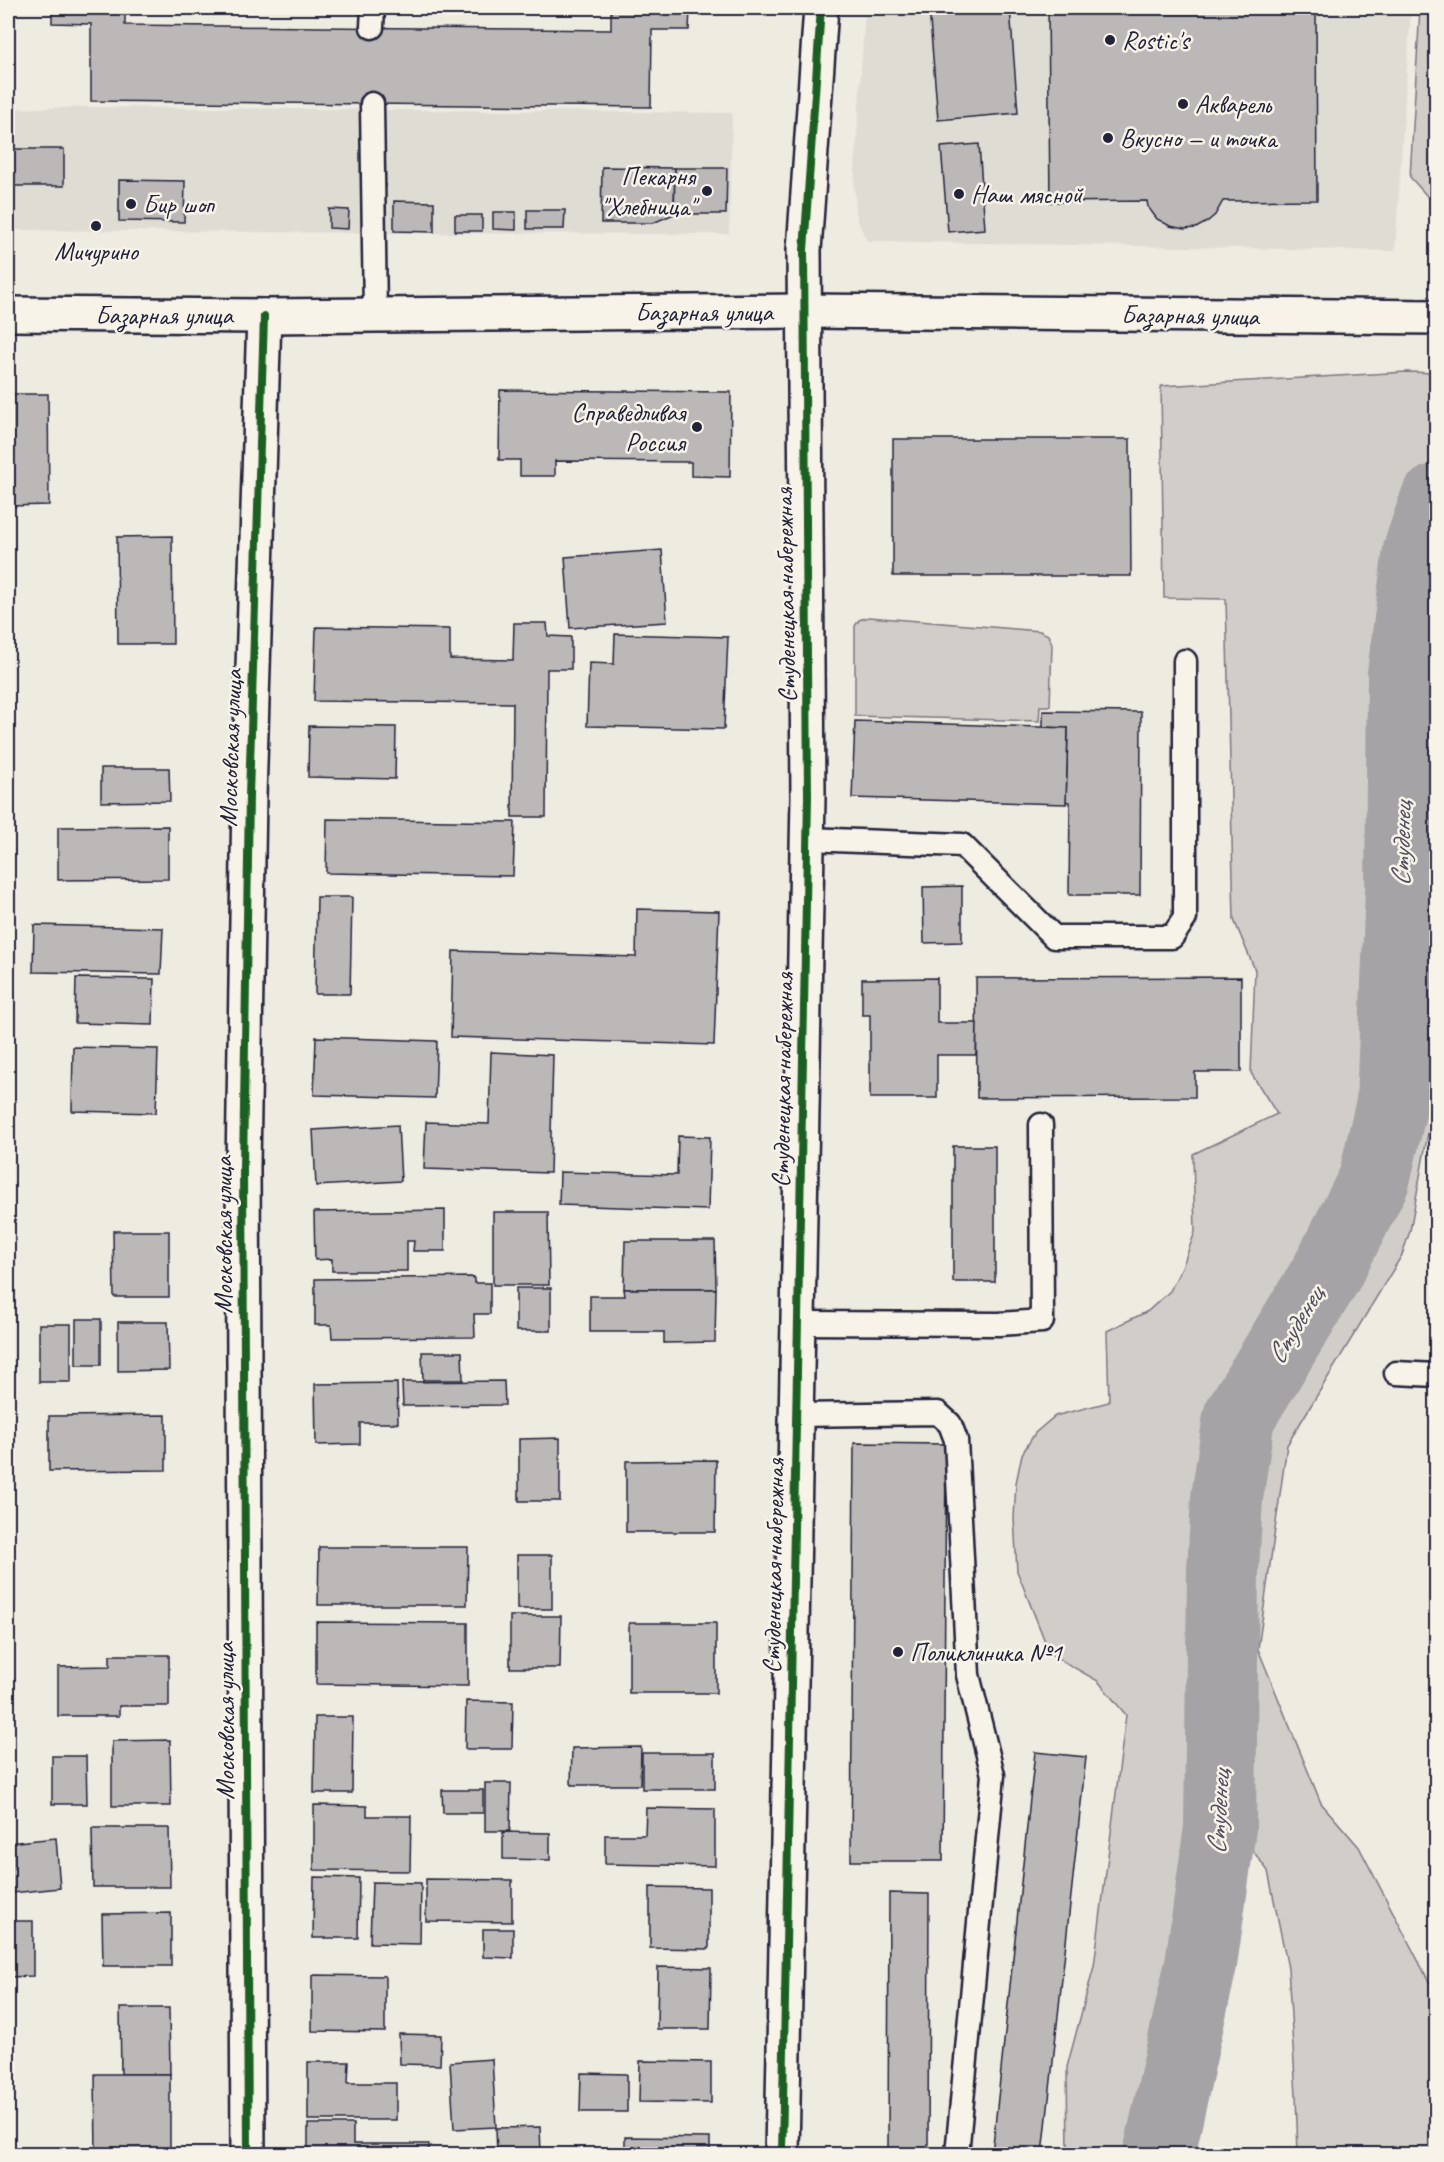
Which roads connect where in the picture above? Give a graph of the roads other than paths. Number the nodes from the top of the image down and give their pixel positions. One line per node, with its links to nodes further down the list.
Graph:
1 (821, 8): 3 (street, Студенецкая набережная)
2 (372, 104): 5 (lane)
3 (804, 311): 5 (street, Базарная улица); 7 (street, Базарная улица); 9 (street, Студенецкая набережная)
4 (8, 314): 6 (street, Базарная улица)
5 (375, 315): 6 (street, Базарная улица)
6 (264, 316): 15 (street, Московская улица)
7 (1437, 317)
8 (1185, 660): 9 (lane)
9 (807, 839): 11 (street, Студенецкая набережная)
10 (1041, 1125): 11 (lane)
11 (798, 1323): 14 (street, Студенецкая набережная)
12 (1396, 1373): 13 (lane)
13 (1437, 1375)
14 (797, 1415): 16 (street, Студенецкая набережная); 17 (lane)
15 (248, 2154)
16 (782, 2154)
17 (957, 2154)

